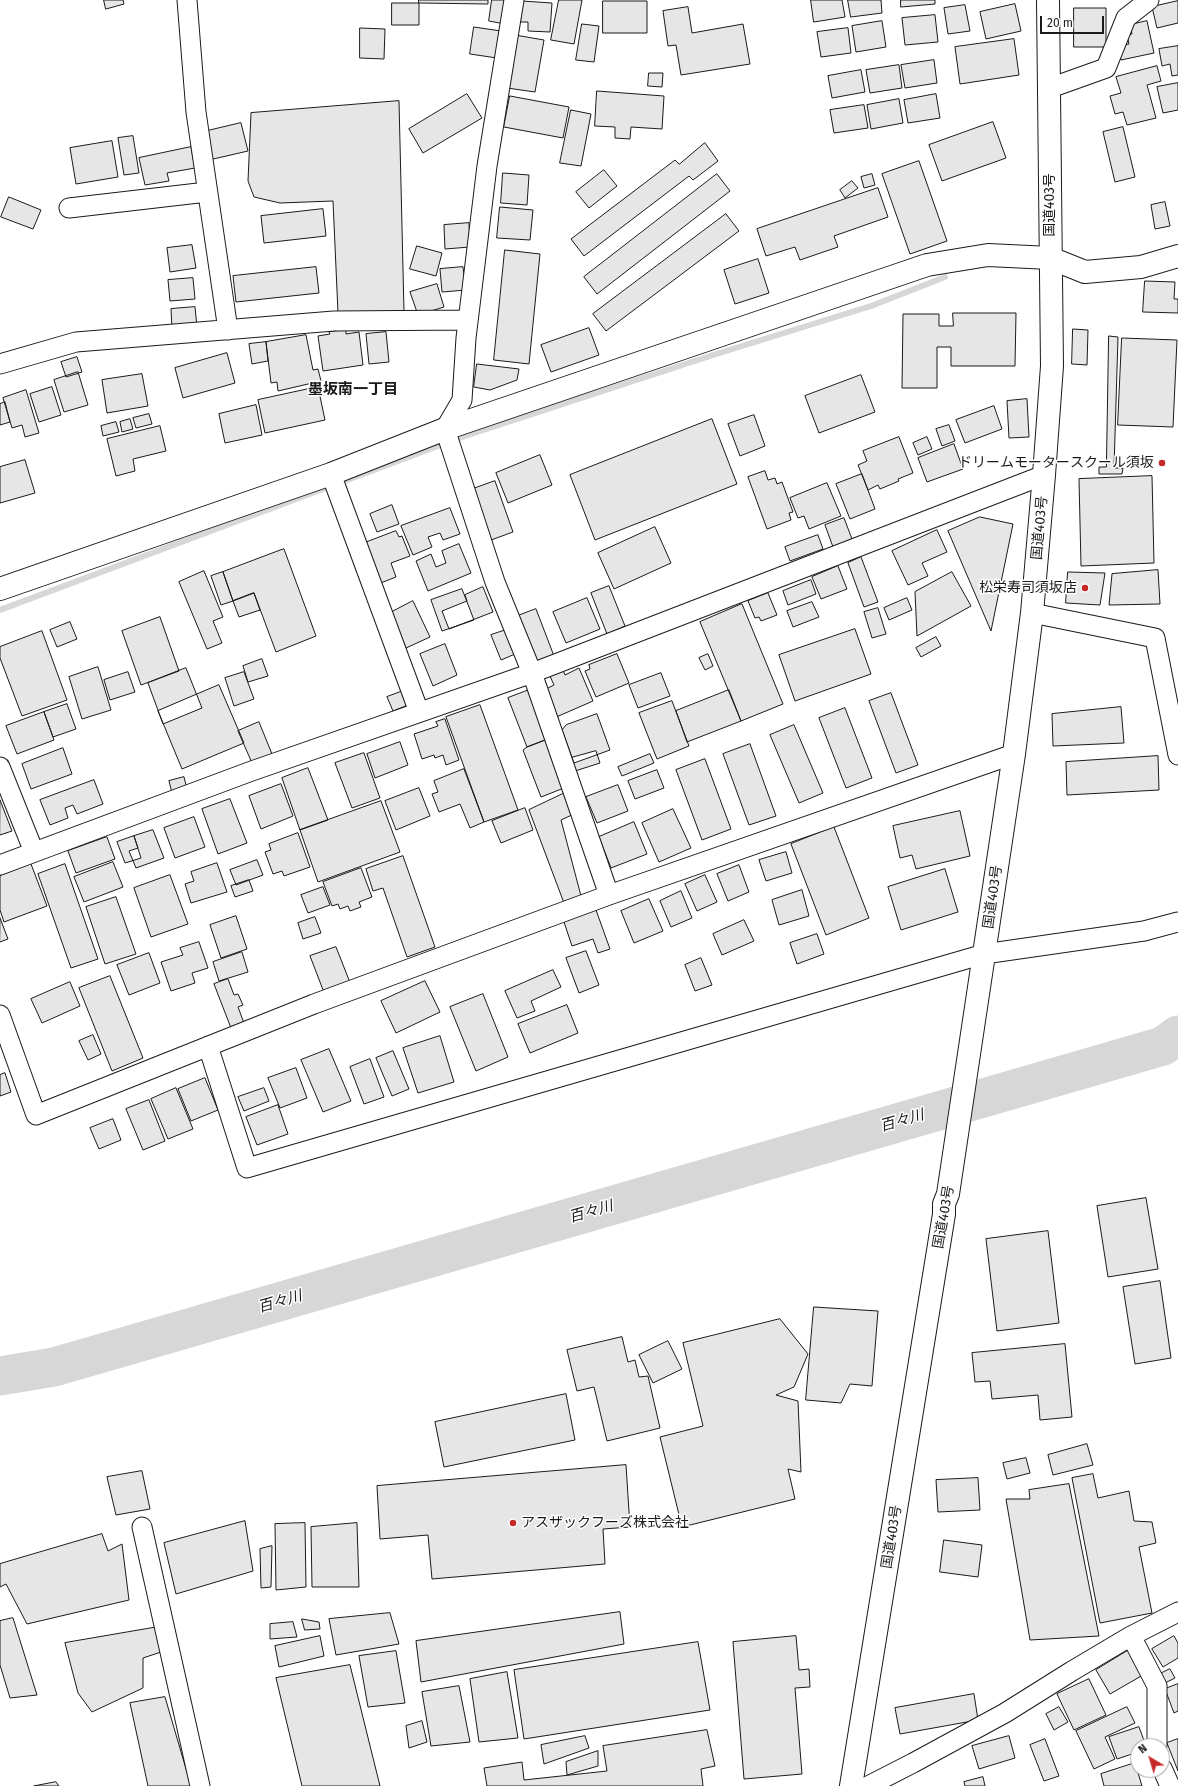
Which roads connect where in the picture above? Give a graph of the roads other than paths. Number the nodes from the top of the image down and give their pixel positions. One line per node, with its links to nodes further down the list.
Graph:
1 (187, 0): 6 (street)
2 (514, 0): 10 (street)
3 (1048, 0): 5 (main road, 国道403号)
4 (1149, 0): 5 (street)
5 (1050, 88): 9 (main road, 国道403号)
6 (207, 192): 7 (street); 11 (street)
7 (69, 208)
8 (1178, 256): 9 (main road)
9 (1050, 258): 13 (main road); 15 (main road, 国道403号)
10 (468, 320): 11 (street); 13 (street)
11 (228, 330): 12 (street)
12 (0, 364)
13 (445, 429): 14 (main road); 18 (street)
14 (330, 474): 16 (main road); 19 (street)
15 (1044, 475): 17 (main road, 国道403号); 18 (street)
16 (0, 589)
17 (1032, 613): 20 (main road, 国道403号); 21 (street)
18 (532, 673): 19 (street); 25 (street)
19 (420, 712): 23 (street)
20 (1014, 754): 25 (street); 27 (main road, 国道403号)
21 (1178, 755)
22 (0, 767): 23 (street)
23 (34, 852): 24 (street)
24 (0, 865)
25 (609, 895): 29 (street)
26 (1178, 922): 27 (street)
27 (983, 960): 29 (street); 35 (main road, 国道403号)
28 (0, 1015): 29 (street)
29 (208, 1046)
30 (142, 1527): 34 (street)
31 (1178, 1612): 32 (street)
32 (1131, 1636): 33 (street); 36 (street)
33 (1158, 1738)
34 (200, 1786)
35 (851, 1786)
36 (868, 1786)

